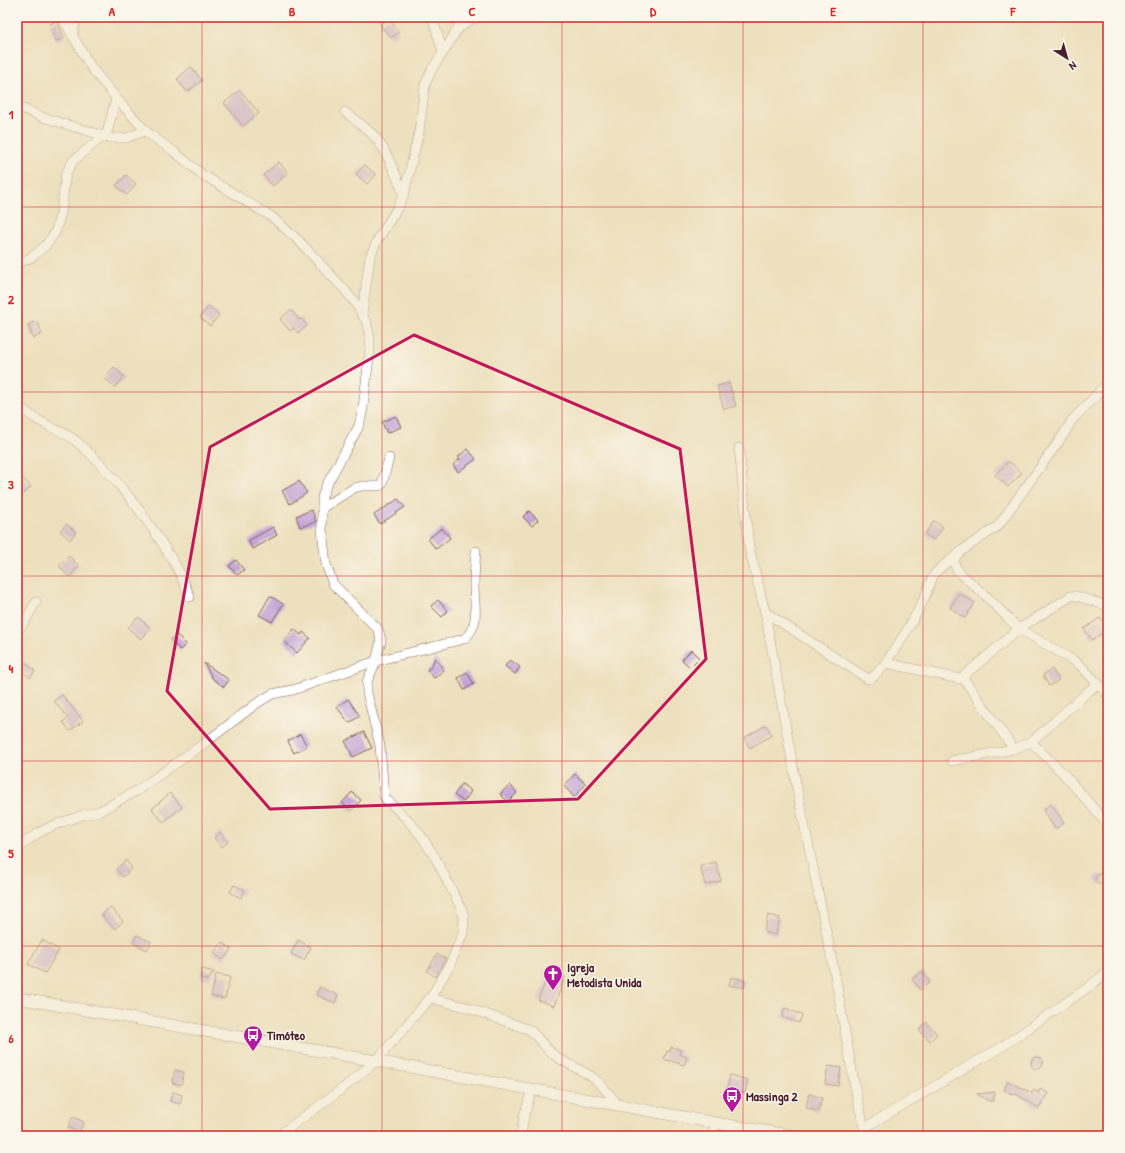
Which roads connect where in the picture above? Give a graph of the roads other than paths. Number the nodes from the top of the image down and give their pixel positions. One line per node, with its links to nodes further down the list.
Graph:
1 (62, 17): 7 (street)
2 (78, 17): 7 (street)
3 (432, 17): 8 (street)
4 (462, 17): 6 (street)
5 (474, 17): 6 (street)
6 (457, 30): 8 (street)
7 (72, 35): 9 (street)
8 (443, 52): 14 (street)
9 (116, 98): 12 (street); 13 (street)
10 (17, 106): 13 (street)
11 (345, 112): 14 (street)
12 (145, 131): 13 (street); 16 (street)
13 (105, 136): 15 (street)
14 (404, 194): 16 (street)
15 (17, 264)
16 (362, 314): 21 (street)
17 (1108, 383): 23 (street)
18 (17, 403): 24 (street)
19 (739, 448): 27 (street)
20 (389, 458): 21 (street)
21 (322, 508): 30 (street)
22 (476, 551): 30 (street)
23 (955, 557): 28 (street); 31 (street)
24 (190, 597)
25 (36, 602): 29 (street)
26 (1108, 606): 28 (street)
27 (765, 612): 31 (street); 47 (street)
28 (1019, 629): 32 (street); 33 (street)
29 (17, 632)
30 (376, 661): 39 (street); 42 (street)
31 (886, 663): 32 (street)
32 (963, 678): 36 (street)
33 (1098, 683): 34 (street); 35 (street)
34 (1108, 695)
35 (1031, 742): 36 (street); 38 (street)
36 (1014, 749): 37 (street)
37 (952, 761)
38 (1108, 825)
39 (17, 848)
40 (1108, 971): 47 (street)
41 (17, 998): 43 (street)
42 (430, 998): 43 (street); 45 (street)
43 (376, 1061): 44 (street); 48 (street)
44 (532, 1089): 45 (street); 49 (street)
45 (617, 1104): 46 (street)
46 (716, 1123): 50 (street); 51 (street)
47 (865, 1132)
48 (278, 1136)
49 (521, 1136)
50 (712, 1136)
51 (795, 1136)

